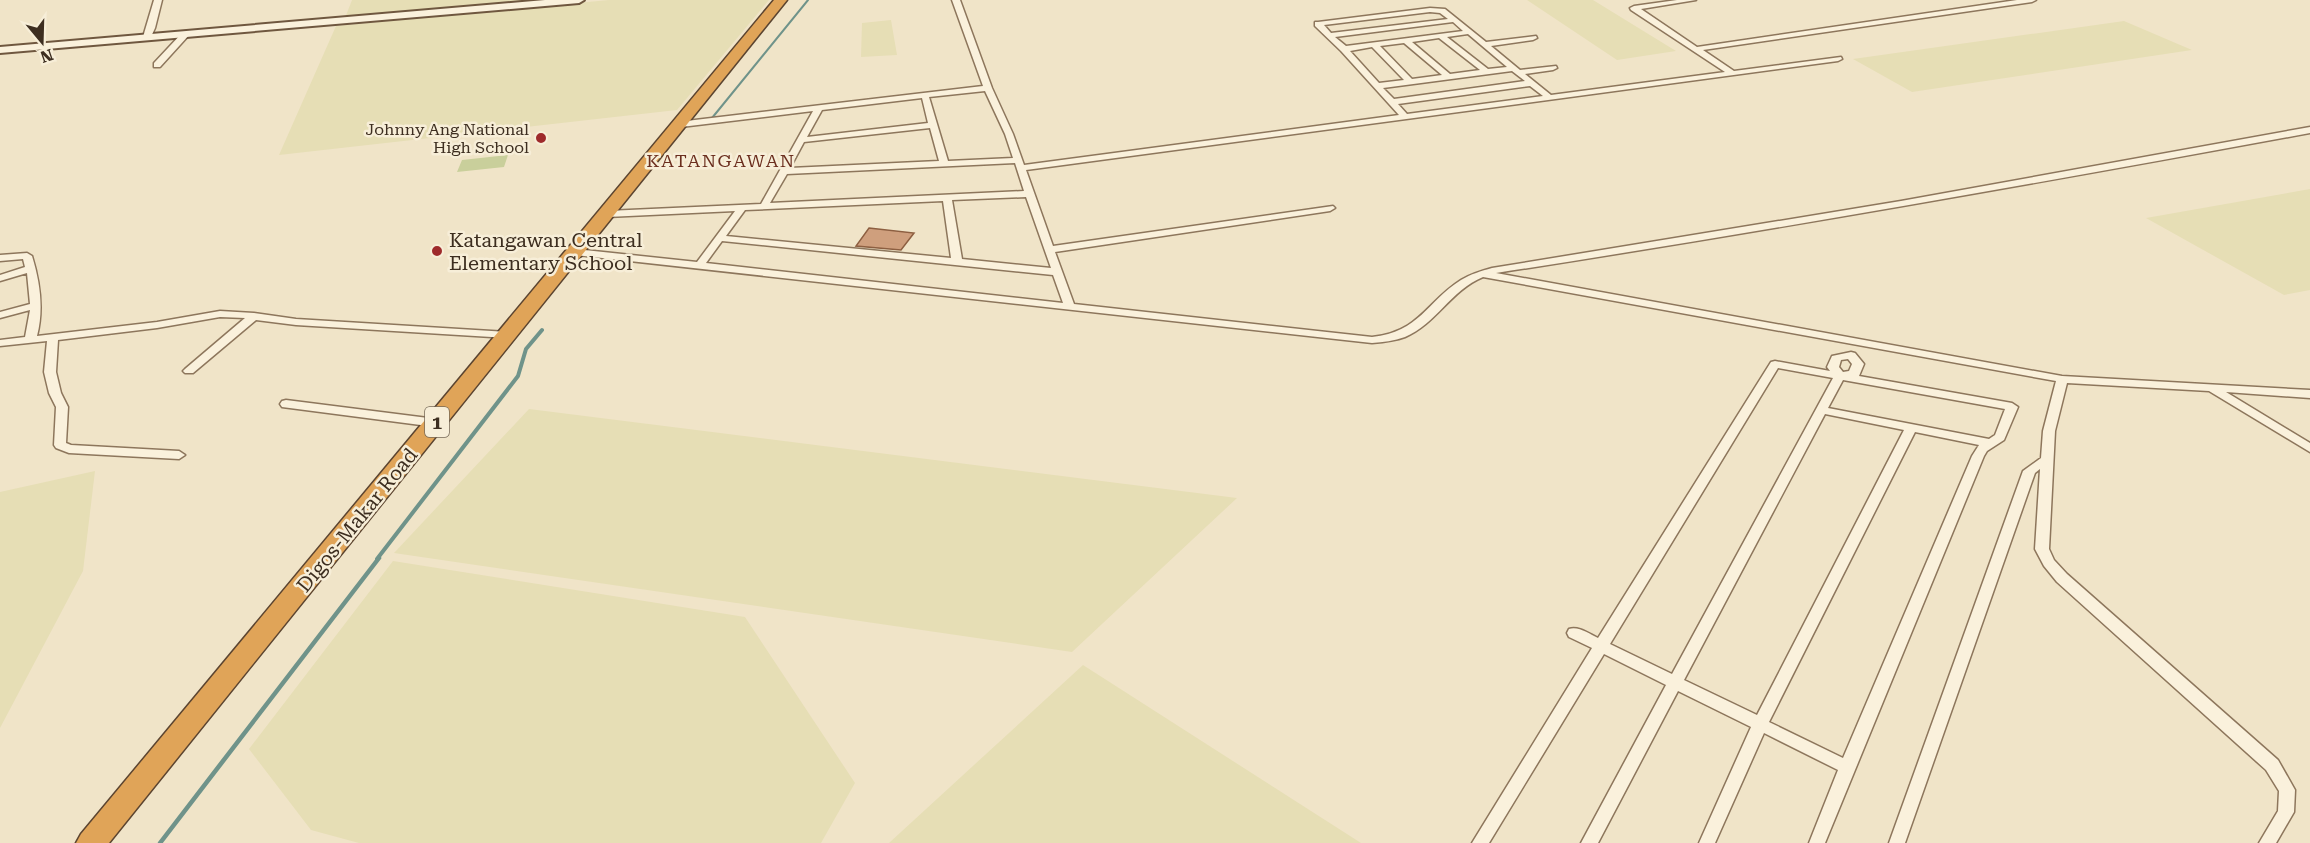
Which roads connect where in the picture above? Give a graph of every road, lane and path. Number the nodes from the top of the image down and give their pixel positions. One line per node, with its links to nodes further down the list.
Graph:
1 (158, 0): 12 (street)
2 (579, 0): 9 (street)
3 (781, 0): 36 (highway, Digos-Makar Road / 1)
4 (957, 0): 30 (street)
5 (1692, 0): 18 (street)
6 (2032, 0): 18 (street)
7 (1455, 20): 8 (street); 10 (street); 10 (street)
8 (1470, 32): 11 (street); 15 (street)
9 (186, 34): 12 (street); 21 (street)
10 (1330, 35): 17 (street)
11 (1440, 36): 14 (street); 24 (street)
12 (147, 37): 19 (street)
13 (1533, 38): 15 (street)
14 (1406, 41): 16 (street); 26 (street)
15 (1485, 44): 23 (street)
16 (1374, 45): 17 (street); 27 (street)
17 (1344, 49): 29 (street)
18 (1696, 49): 25 (street)
19 (0, 50)
20 (1838, 59): 25 (street)
21 (157, 65)
22 (1552, 68): 23 (street)
23 (1516, 70): 24 (street); 28 (street)
24 (1486, 71): 26 (street)
25 (1734, 74): 32 (street)
26 (1448, 76): 27 (street)
27 (1408, 81): 29 (street)
28 (1531, 83): 32 (street); 33 (street)
29 (1377, 86): 33 (street)
30 (988, 88): 31 (street); 41 (street)
31 (925, 96): 34 (street); 37 (street)
32 (1550, 98): 35 (street)
33 (1391, 102): 35 (street)
34 (818, 109): 36 (street); 39 (street)
35 (1406, 118): 41 (street)
36 (681, 124): 48 (highway, Digos-Makar Road / 1)
37 (932, 126): 39 (street); 40 (street)
38 (2310, 130): 57 (street)
39 (802, 141): 42 (street)
40 (944, 164): 41 (street); 42 (street)
41 (1020, 164): 43 (street)
42 (785, 171): 46 (street)
43 (1029, 194): 44 (street); 50 (street)
44 (947, 198): 46 (street); 53 (street)
45 (742, 208): 46 (street); 48 (street); 49 (street)
46 (763, 208)
47 (1330, 208): 50 (street)
48 (607, 214): 51 (highway, Digos-Makar Road / 1)
49 (720, 238): 53 (street); 54 (street)
50 (1049, 250): 56 (street)
51 (575, 252): 54 (street); 63 (highway, Digos-Makar Road / 1)
52 (0, 258): 55 (street)
53 (957, 262): 56 (street)
54 (699, 266): 60 (street)
55 (32, 269): 58 (street); 59 (street)
56 (1057, 272): 60 (street)
57 (1479, 273): 60 (street); 66 (street)
58 (0, 278)
59 (33, 306): 61 (street); 65 (street)
60 (1069, 306)
61 (0, 315)
62 (254, 316): 63 (street); 64 (street); 68 (street)
63 (507, 335): 75 (highway, Digos-Makar Road / 1)
64 (52, 336): 65 (street); 79 (street)
65 (30, 339): 67 (street)
66 (1854, 342): 69 (street); 70 (street)
67 (0, 343)
68 (189, 371)
69 (1840, 375): 74 (street); 77 (street); 82 (street)
70 (2062, 379): 71 (street); 80 (street)
71 (2213, 389): 72 (street); 78 (street)
72 (2310, 394)
73 (286, 404): 75 (street)
74 (1822, 410): 76 (street); 83 (street)
75 (436, 423): 86 (highway, Digos-Makar Road / 1)
76 (1911, 428): 77 (street); 84 (street)
77 (1990, 443): 85 (street)
78 (2310, 448)
79 (179, 455)
80 (2048, 459): 91 (street); 92 (street)
81 (1574, 633): 82 (street)
82 (1601, 646): 83 (street); 87 (street)
83 (1675, 683): 84 (street); 88 (street)
84 (1760, 724): 85 (street); 89 (street)
85 (1847, 767): 90 (street)
86 (91, 843)
87 (1480, 843)
88 (1589, 843)
89 (1707, 843)
90 (1817, 843)
91 (1897, 843)
92 (2266, 843)

